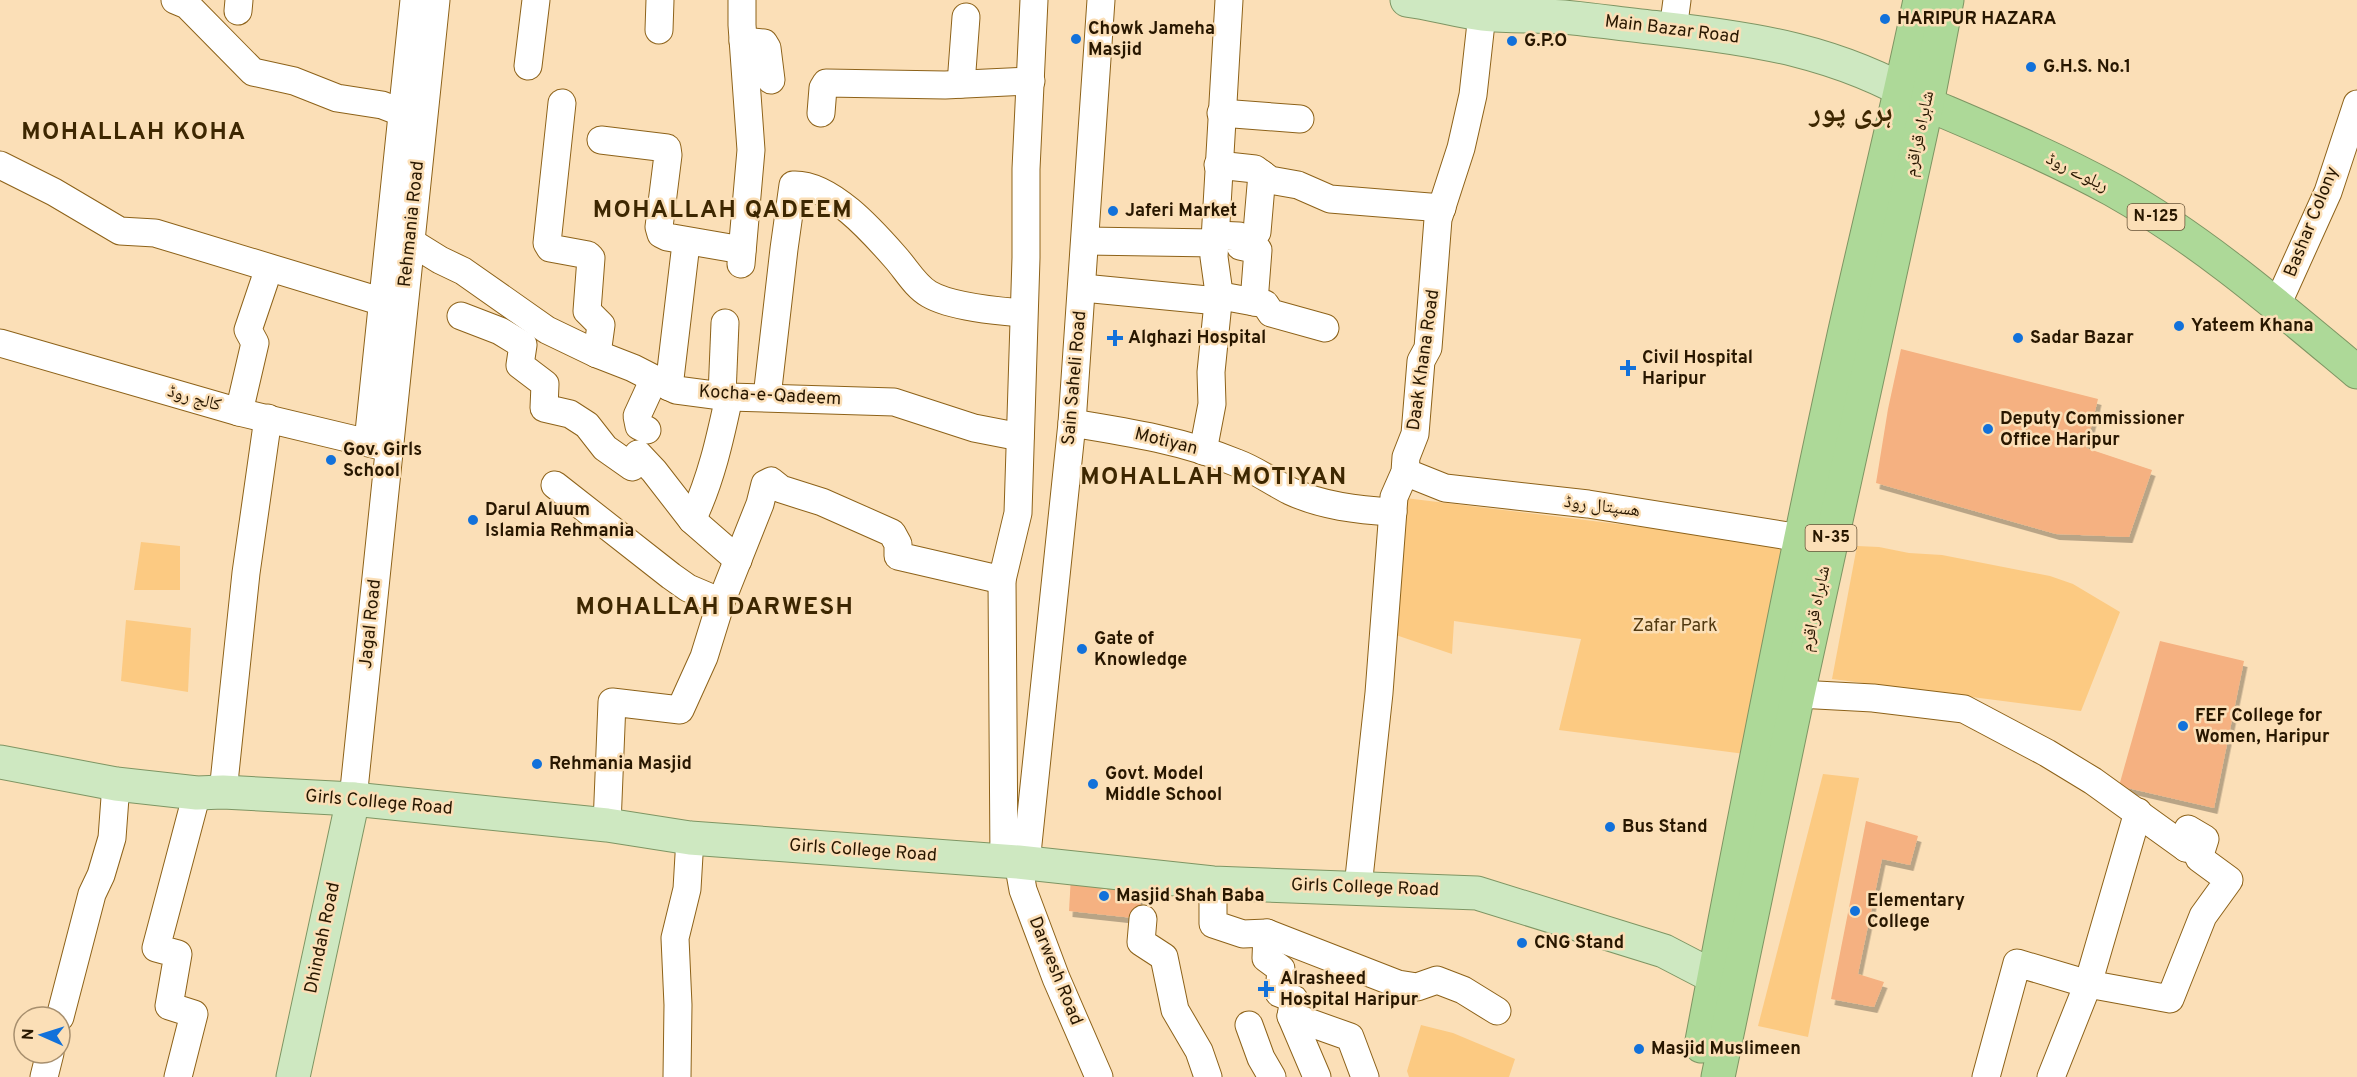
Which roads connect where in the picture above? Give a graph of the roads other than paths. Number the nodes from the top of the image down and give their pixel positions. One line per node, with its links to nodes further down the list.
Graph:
1 (175, 0): 25 (street)
2 (414, 0): 25 (street)
3 (436, 0): 37 (street, Rehmania Road)
4 (536, 0): 18 (street)
5 (660, 0): 16 (street)
6 (742, 0): 17 (street)
7 (1034, 0): 20 (street)
8 (1101, 0): 36 (street, Sain Saheli Road)
9 (1229, 0): 27 (street)
10 (1407, 0): 13 (main road, Main Bazar Road)
11 (1920, 0): 22 (highway, شاہراہ قراقرم / N-35)
12 (1947, 0): 22 (highway, شاہراہ قراقرم / N-35)
13 (1482, 14): 14 (main road, Main Bazar Road); 33 (street, Daak Khana Road)
14 (1675, 15): 22 (main road, Main Bazar Road)
15 (966, 17): 21 (street)
16 (659, 30)
17 (743, 41): 19 (street); 29 (street)
18 (528, 66)
19 (771, 80)
20 (1031, 81): 21 (street); 45 (street)
21 (961, 84): 26 (street)
22 (1915, 96): 44 (highway, ریلوے روڈ / N-125); 66 (highway, شاہراہ قراقرم / N-35); 70 (highway, شاہراہ قراقرم / N-35)
23 (561, 103): 50 (street)
24 (2357, 104): 44 (street, Bashar Colony)
25 (403, 113): 42 (street)
26 (821, 113)
27 (1221, 113): 28 (street); 31 (street)
28 (1300, 118)
29 (601, 140)
30 (0, 165): 39 (street)
31 (1218, 165): 32 (street); 35 (street)
32 (1262, 174): 33 (street); 34 (street)
33 (1442, 208): 62 (street, Daak Khana Road)
34 (1257, 232)
35 (1216, 239): 36 (street); 41 (street); 43 (street)
36 (1086, 241): 40 (street, Sain Saheli Road)
37 (411, 242): 50 (street, Kocha-e-Qadeem); 60 (street, Rehmania Road)
38 (685, 252): 52 (street)
39 (269, 268): 42 (street); 55 (street)
40 (1083, 288): 41 (street); 57 (street, Sain Saheli Road)
41 (1218, 301): 43 (street); 61 (street)
42 (383, 302): 60 (street)
43 (1254, 302): 48 (street)
44 (2277, 305): 51 (highway, ریلوے روڈ / N-125)
45 (1023, 313): 54 (street); 59 (street)
46 (461, 316): 65 (street)
47 (725, 323): 53 (street)
48 (1325, 328)
49 (0, 343): 55 (street, کالج روڈ)
50 (597, 354): 52 (street, Kocha-e-Qadeem)
51 (2357, 372)
52 (662, 383): 53 (street, Kocha-e-Qadeem); 58 (street)
53 (726, 396): 54 (street, Kocha-e-Qadeem); 65 (street)
54 (767, 397): 59 (street, Kocha-e-Qadeem)
55 (239, 412): 56 (street, کالج روڈ)
56 (268, 418): 60 (street, کالج روڈ); 73 (street)
57 (1072, 423): 61 (street, Motiyan); 78 (street, Sain Saheli Road)
58 (647, 430)
59 (1020, 437): 68 (street)
60 (379, 445): 74 (street, Jagal Road)
61 (1203, 451): 64 (street, Motiyan)
62 (1405, 472): 64 (street, Daak Khana Road); 66 (street, ھسپتال روڈ)
63 (555, 485): 69 (street)
64 (1393, 512): 80 (street, Daak Khana Road)
65 (692, 520): 67 (street)
66 (1801, 538): 83 (highway, شاہراہ قراقرم / N-35)
67 (738, 560): 68 (street); 69 (street)
68 (1002, 580): 78 (street)
69 (721, 602): 76 (street)
70 (1798, 694): 75 (street); 98 (highway, شاہراہ قراقرم / N-35)
71 (0, 762): 72 (main road, Girls College Road)
72 (116, 784): 73 (main road, Girls College Road); 85 (street)
73 (210, 792): 74 (main road, Girls College Road); 89 (street)
74 (352, 799): 76 (main road, Girls College Road); 90 (main road, Dhindah Road)
75 (2138, 812): 84 (street); 84 (street)
76 (608, 825): 77 (main road, Girls College Road)
77 (690, 838): 78 (main road, Girls College Road); 91 (street)
78 (1016, 862): 79 (main road, Girls College Road); 92 (street, Darwesh Road)
79 (1213, 883): 80 (main road, Girls College Road); 82 (street)
80 (1359, 887): 83 (main road, Girls College Road)
81 (1143, 919): 93 (street)
82 (1267, 933): 86 (street); 87 (street)
83 (1714, 977): 97 (highway, شاہراہ قراقرم / N-35)
84 (2088, 984): 99 (street); 100 (street)
85 (63, 1005)
86 (1497, 1011)
87 (1291, 1016): 95 (street); 96 (street)
88 (1249, 1025): 94 (street)
89 (178, 1077)
90 (293, 1077)
91 (677, 1077)
92 (1099, 1077)
93 (1208, 1077)
94 (1272, 1077)
95 (1317, 1077)
96 (1365, 1077)
97 (1695, 1077)
98 (1718, 1077)
99 (1986, 1077)
100 (2051, 1077)

